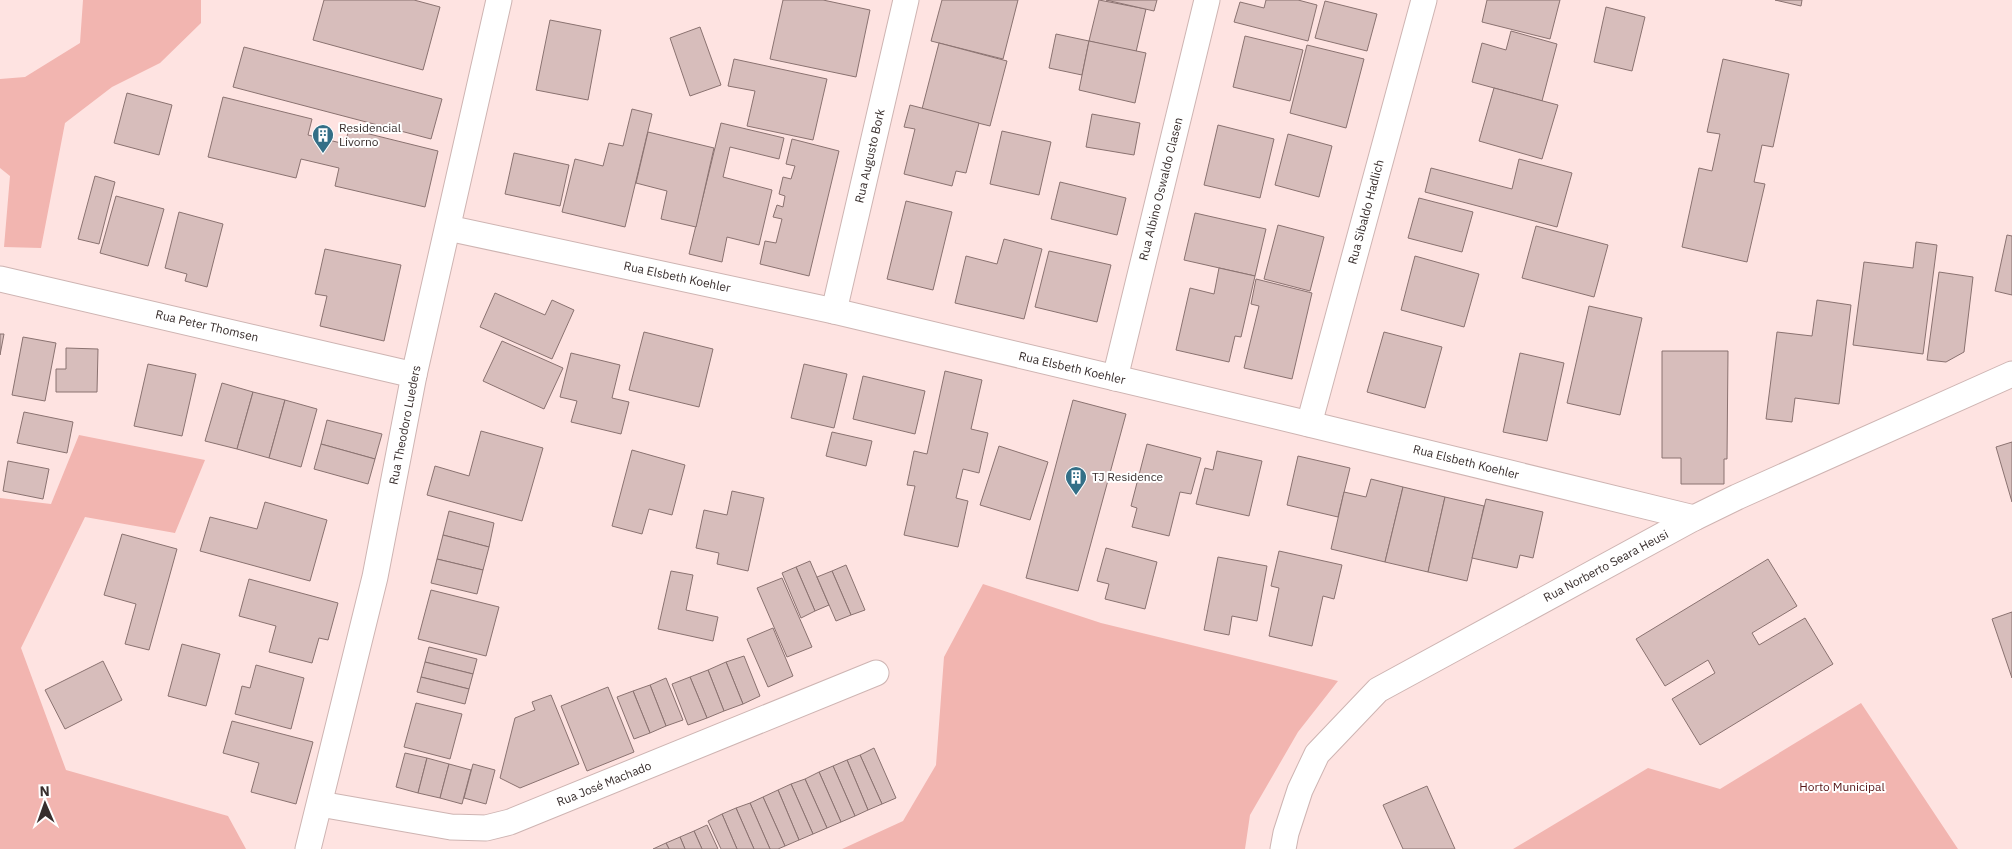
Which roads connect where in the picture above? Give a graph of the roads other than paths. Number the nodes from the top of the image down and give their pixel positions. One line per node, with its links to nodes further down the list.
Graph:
1 (499, 0): 5 (street, Rua Theodoro Lueders)
2 (906, 0): 7 (street, Rua Augusto Bork)
3 (1207, 0): 10 (street, Rua Albino Oswaldo Clasen)
4 (1424, 0): 11 (street, Rua Sibaldo Hadlich)
5 (448, 228): 7 (street, Rua Elsbeth Koehler); 8 (street, Rua Theodoro Lueders)
6 (0, 278): 8 (street, Rua Peter Thomsen)
7 (834, 312): 10 (street, Rua Elsbeth Koehler)
8 (414, 374): 14 (street, Rua Theodoro Lueders)
9 (2012, 374): 12 (street, Rua Norberto Seara Heusi)
10 (1115, 378): 11 (street, Rua Elsbeth Koehler)
11 (1309, 424): 12 (street, Rua Elsbeth Koehler)
12 (1694, 518): 16 (street, Rua Norberto Seara Heusi)
13 (876, 673): 14 (street, Rua José Machado)
14 (320, 804): 15 (street, Rua Theodoro Lueders)
15 (308, 849)
16 (1284, 849)

